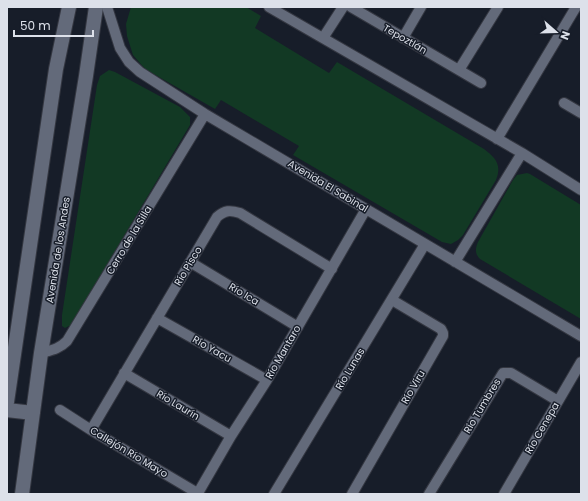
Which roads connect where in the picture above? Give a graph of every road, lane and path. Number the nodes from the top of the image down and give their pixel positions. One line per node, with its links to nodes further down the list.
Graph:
1 (69, 7): 33 (main road)
2 (96, 7): 29 (main road, Avenida de los Andes)
3 (107, 7): 16 (street, Avenida El Sabinal)
4 (269, 7): 10 (street)
5 (343, 7): 10 (street)
6 (351, 7): 11 (street, Tepoztlán)
7 (421, 7): 11 (street)
8 (498, 7): 12 (street)
9 (576, 7): 17 (street)
10 (323, 38): 17 (street)
11 (403, 38): 12 (street, Tepoztlán)
12 (459, 70): 13 (street, Tepoztlán)
13 (481, 83)
14 (564, 103): 15 (street)
15 (581, 113)
16 (205, 114): 20 (street, Avenida El Sabinal); 29 (street, Cerro de la Silla)
17 (497, 139): 18 (street)
18 (522, 153): 19 (street); 23 (street)
19 (581, 190)
20 (366, 209): 21 (street, Avenida El Sabinal); 24 (street, Río Mantaro)
21 (426, 244): 23 (street, Avenida El Sabinal); 25 (street, Río Lunas)
22 (190, 262): 24 (street, Río Pisco); 26 (street, Río Pisco); 27 (street, Río Ica)
23 (455, 262): 28 (street, Avenida El Sabinal)
24 (332, 269): 27 (street, Río Mantaro)
25 (392, 300): 42 (street, Río Lunas); 43 (street, Río Viru)
26 (157, 318): 31 (street, Río Pisco); 32 (street, Río Yacu)
27 (298, 327): 32 (street, Río Mantaro)
28 (581, 336)
29 (41, 353): 37 (main road, Avenida de los Andes)
30 (581, 362): 34 (street, Río Cenepa)
31 (124, 373): 38 (street, Río Pisco); 39 (street, Río Laurín)
32 (267, 380): 39 (street, Río Mantaro)
33 (7, 402)
34 (558, 402): 44 (street, Río Tumbres); 45 (street, Río Cenepa)
35 (7, 410): 37 (main road)
36 (60, 410): 38 (street, Callejón Río Mayo)
37 (33, 413): 40 (main road, Avenida de los Andes)
38 (91, 430): 41 (street, Callejón Río Mayo)
39 (231, 436): 41 (street, Río Mantaro)
40 (22, 494)
41 (198, 494)
42 (274, 494)
43 (352, 494)
44 (429, 494)
45 (504, 494)

